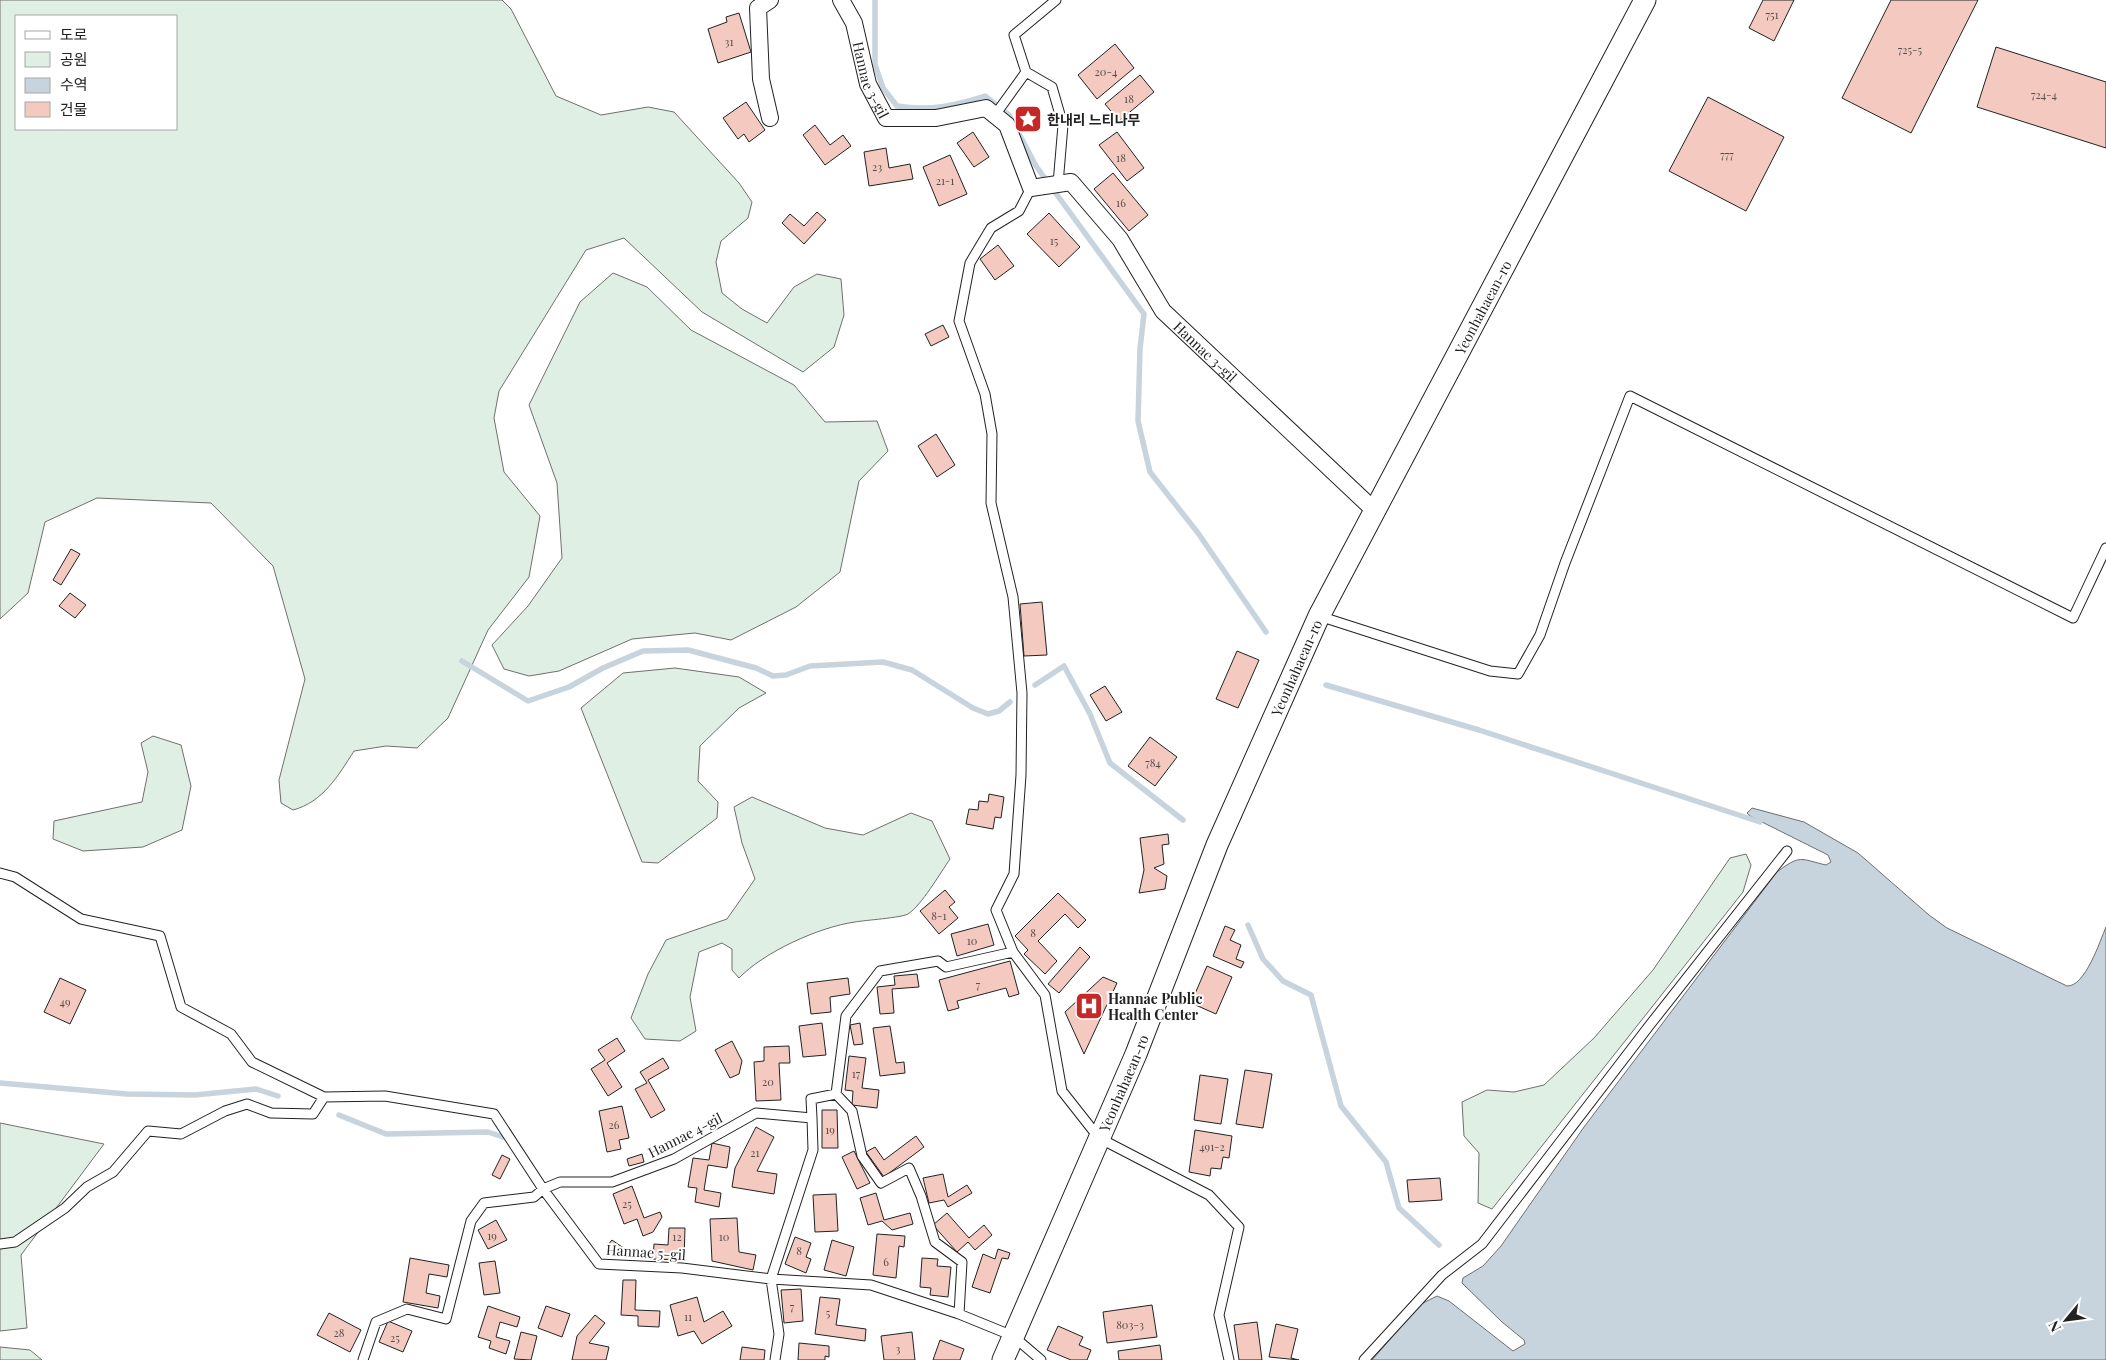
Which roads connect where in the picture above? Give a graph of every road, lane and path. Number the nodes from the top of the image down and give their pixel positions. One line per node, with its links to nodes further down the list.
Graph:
1 (770, 0): 7 (street)
2 (841, 0): 6 (street, Hannae 3-gil)
3 (1056, 0): 5 (lane)
4 (1645, 0): 10 (street, Yeonhahaean-ro)
5 (1026, 72): 6 (lane); 8 (lane)
6 (994, 115): 9 (street)
7 (770, 118)
8 (1058, 184): 9 (street); 10 (street, Hannae 3-gil)
9 (1031, 188): 15 (lane)
10 (1374, 510): 12 (street, Yeonhahaean-ro)
11 (2106, 548): 12 (lane)
12 (1319, 616): 19 (street, Yeonhahaean-ro)
13 (1787, 851): 30 (lane)
14 (0, 873): 17 (lane)
15 (1013, 952): 16 (lane); 19 (lane)
16 (836, 1094): 18 (lane); 23 (lane)
17 (324, 1097): 20 (lane); 21 (lane)
18 (812, 1118): 20 (lane, Hannae 4-gil); 22 (lane)
19 (1099, 1138): 24 (street, Yeonhahaean-ro); 29 (lane)
20 (543, 1189): 22 (lane, Hannae 5-gil); 25 (lane)
21 (0, 1244)
22 (771, 1279): 23 (lane, Hannae 5-gil); 26 (lane)
23 (958, 1314): 24 (lane, Hannae 5-gil)
24 (1013, 1336): 27 (street, Yeonhahaean-ro); 28 (lane, Hannae 5-gil)
25 (363, 1360)
26 (775, 1360)
27 (1003, 1360)
28 (1041, 1360)
29 (1229, 1360)
30 (1364, 1360)

